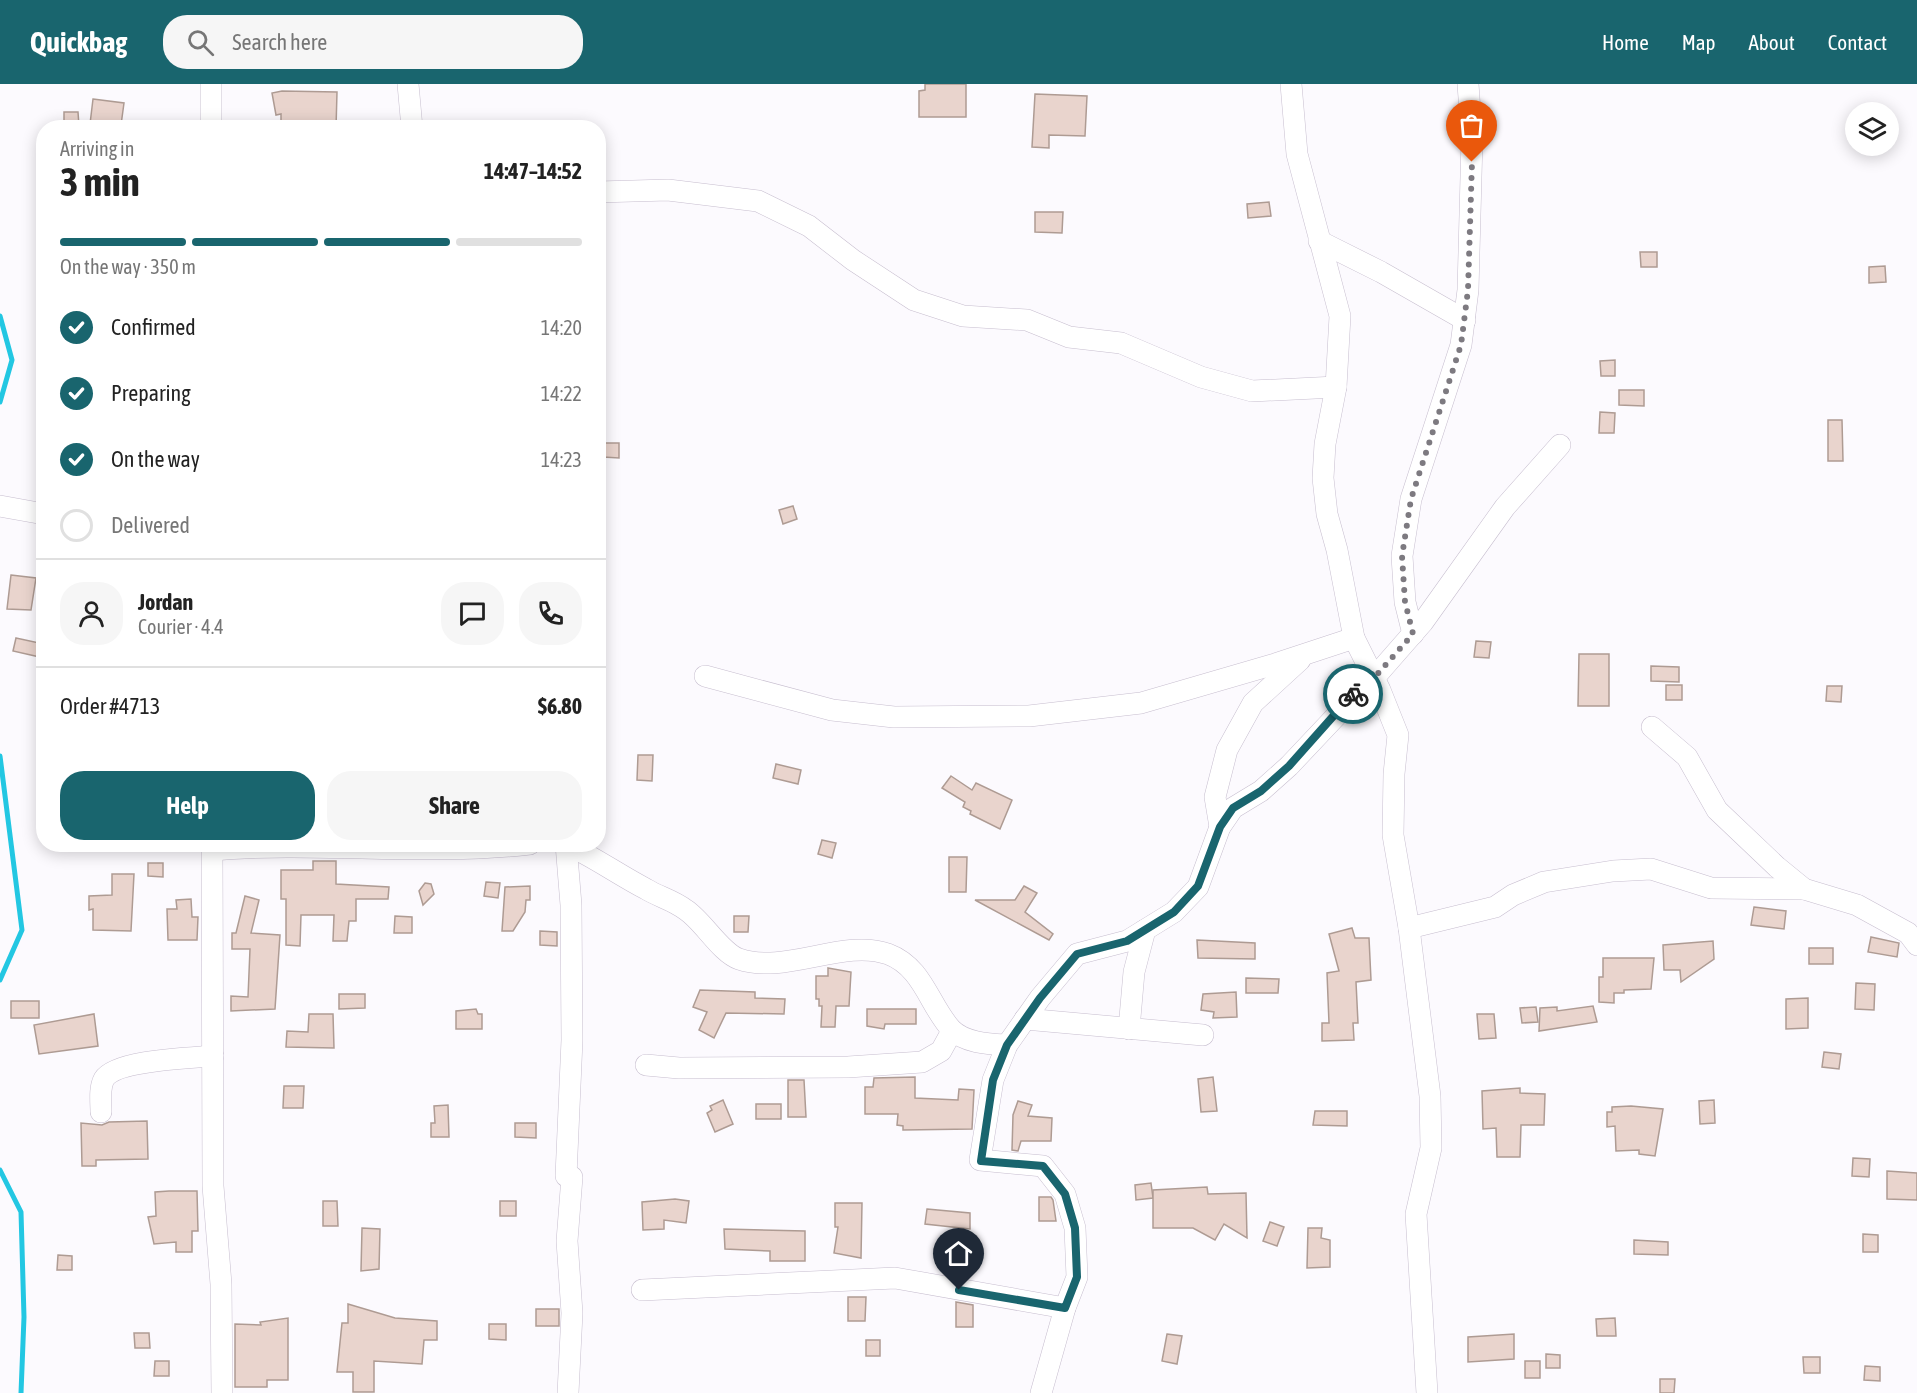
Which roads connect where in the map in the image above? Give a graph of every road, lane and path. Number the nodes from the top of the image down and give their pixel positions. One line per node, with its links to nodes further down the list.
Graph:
1 (211, 84): 5 (street)
2 (408, 84): 6 (street)
3 (1292, 84): 8 (street)
4 (1468, 84): 9 (street)
5 (211, 120)
6 (411, 120)
7 (606, 192): 10 (street)
8 (1318, 241): 9 (street); 10 (street)
9 (1465, 320): 14 (street)
10 (1336, 387): 15 (street)
11 (1560, 445): 14 (street)
12 (0, 506): 13 (street)
13 (36, 513)
14 (1413, 634): 17 (street)
15 (1353, 638): 16 (street); 17 (street)
16 (1307, 653): 18 (street); 20 (street)
17 (1372, 674): 20 (street); 25 (street)
18 (705, 676)
19 (1652, 727): 24 (street)
20 (1220, 827): 26 (street)
21 (212, 852): 33 (street)
22 (566, 852): 39 (street)
23 (580, 852): 30 (street)
24 (1804, 889): 25 (street); 27 (street)
25 (1408, 928): 41 (street)
26 (1145, 930): 28 (street); 29 (street)
27 (1917, 945)
28 (1025, 1019): 29 (street); 32 (street)
29 (1129, 1029): 31 (street)
30 (952, 1031): 32 (street); 34 (street)
31 (1203, 1035)
32 (1007, 1045): 37 (street)
33 (213, 1056): 35 (street); 38 (street)
34 (646, 1065)
35 (101, 1112)
36 (642, 1290): 37 (street)
37 (1065, 1308): 40 (street)
38 (222, 1393)
39 (568, 1393)
40 (1041, 1393)
41 (1427, 1393)

